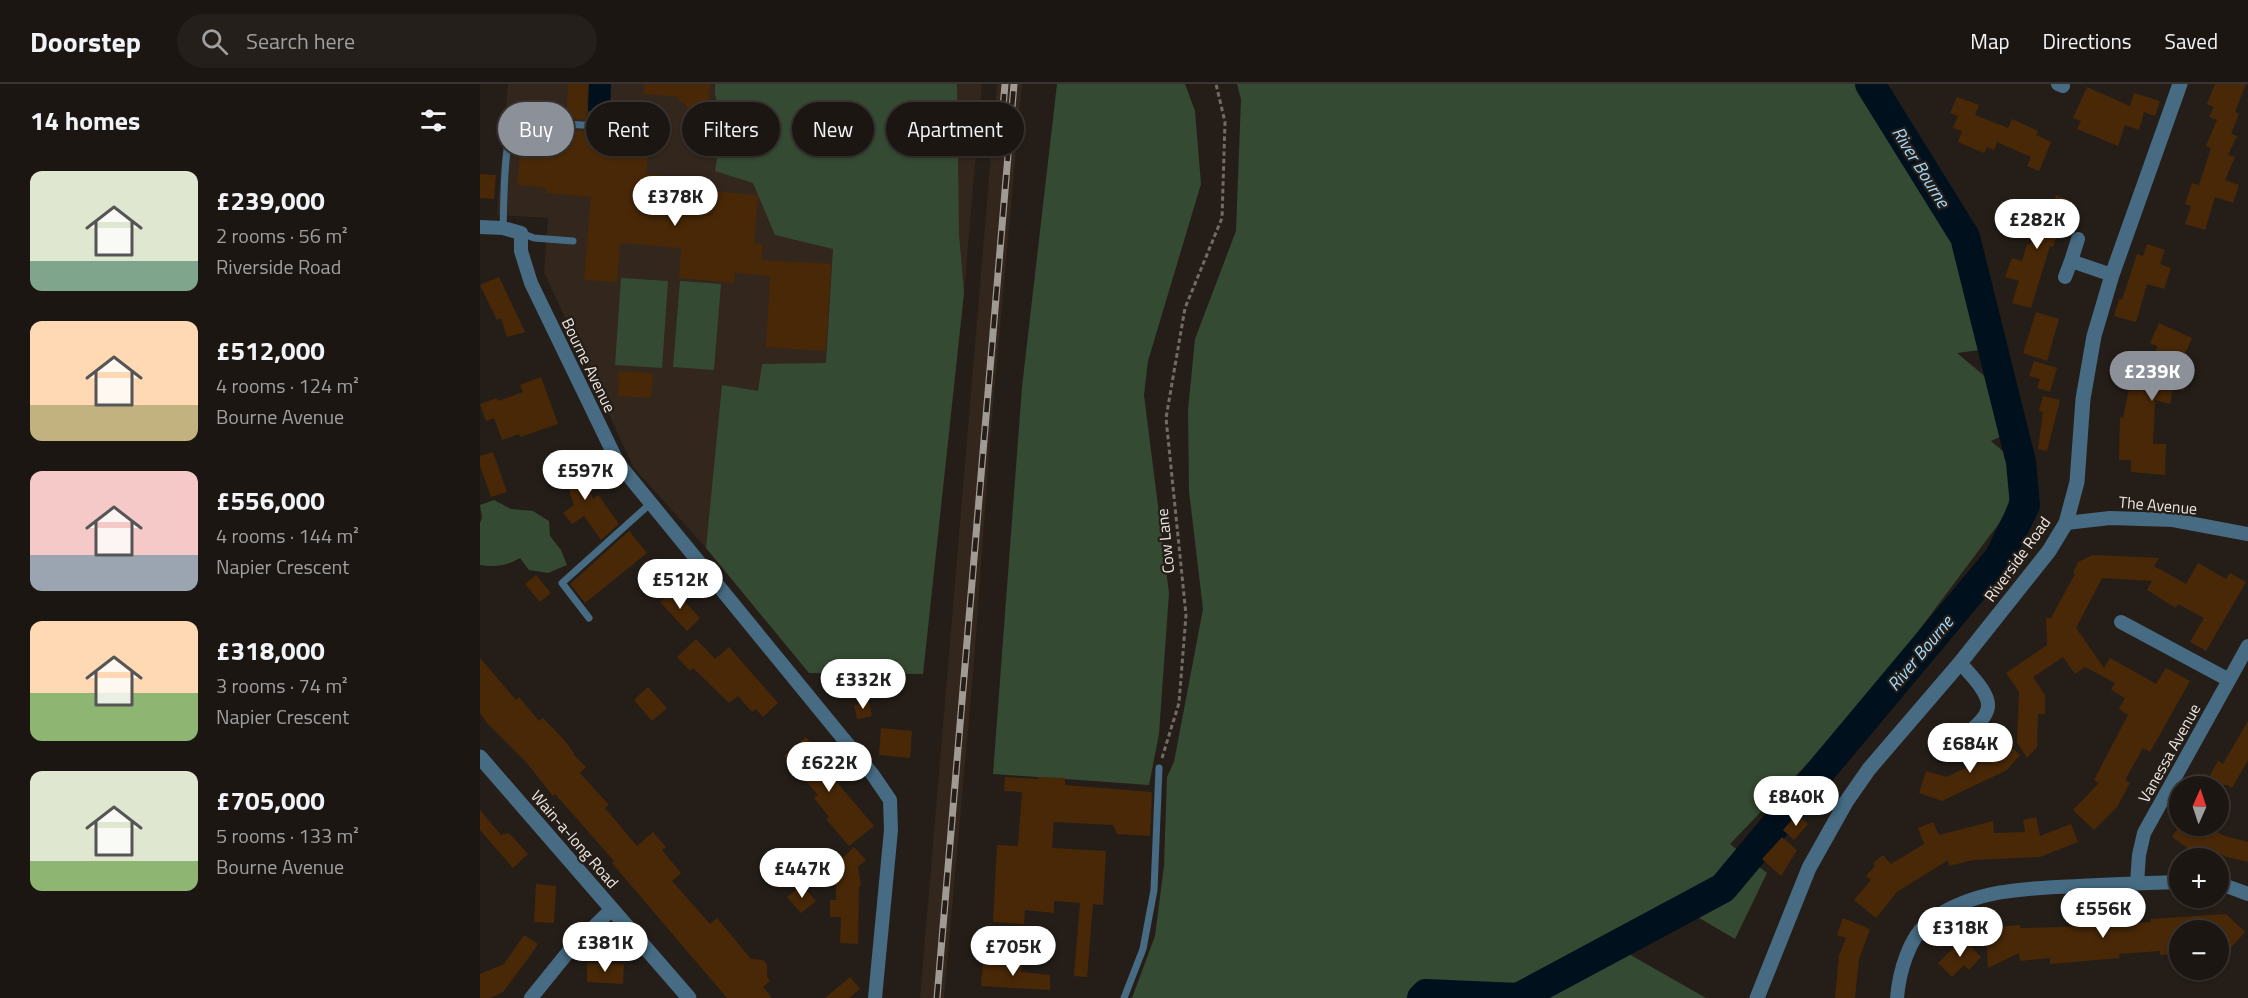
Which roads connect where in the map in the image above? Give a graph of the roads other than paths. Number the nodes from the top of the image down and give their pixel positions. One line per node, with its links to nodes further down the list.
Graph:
1 (2180, 84): 9 (street, Riverside Road)
2 (586, 125): 4 (lane)
3 (480, 227): 4 (street)
4 (503, 228): 5 (street)
5 (521, 234): 7 (lane); 11 (street, Bourne Avenue)
6 (2078, 239): 8 (street)
7 (573, 241)
8 (2071, 261): 9 (street); 10 (street)
9 (2112, 275): 12 (street, Riverside Road)
10 (2065, 277)
11 (651, 503): 14 (lane); 29 (street, Bourne Avenue)
12 (2066, 523): 13 (street, The Avenue); 17 (street, Riverside Road)
13 (2248, 534)
14 (589, 618)
15 (2121, 622): 18 (street)
16 (2248, 646): 18 (street, Vanessa Avenue)
17 (1960, 663): 19 (street); 31 (street, Riverside Road)
18 (2229, 680): 23 (street, Vanessa Avenue)
19 (1947, 750)
20 (480, 757): 26 (street, Wain-a-long Road)
21 (1159, 768): 30 (lane)
22 (2169, 882): 23 (street)
23 (2137, 883): 32 (street)
24 (2229, 888): 25 (street)
25 (2248, 894)
26 (612, 909): 27 (street); 28 (street, Wain-a-long Road)
27 (531, 998)
28 (689, 998)
29 (875, 998)
30 (1124, 998)
31 (1757, 998)
32 (1897, 998)

